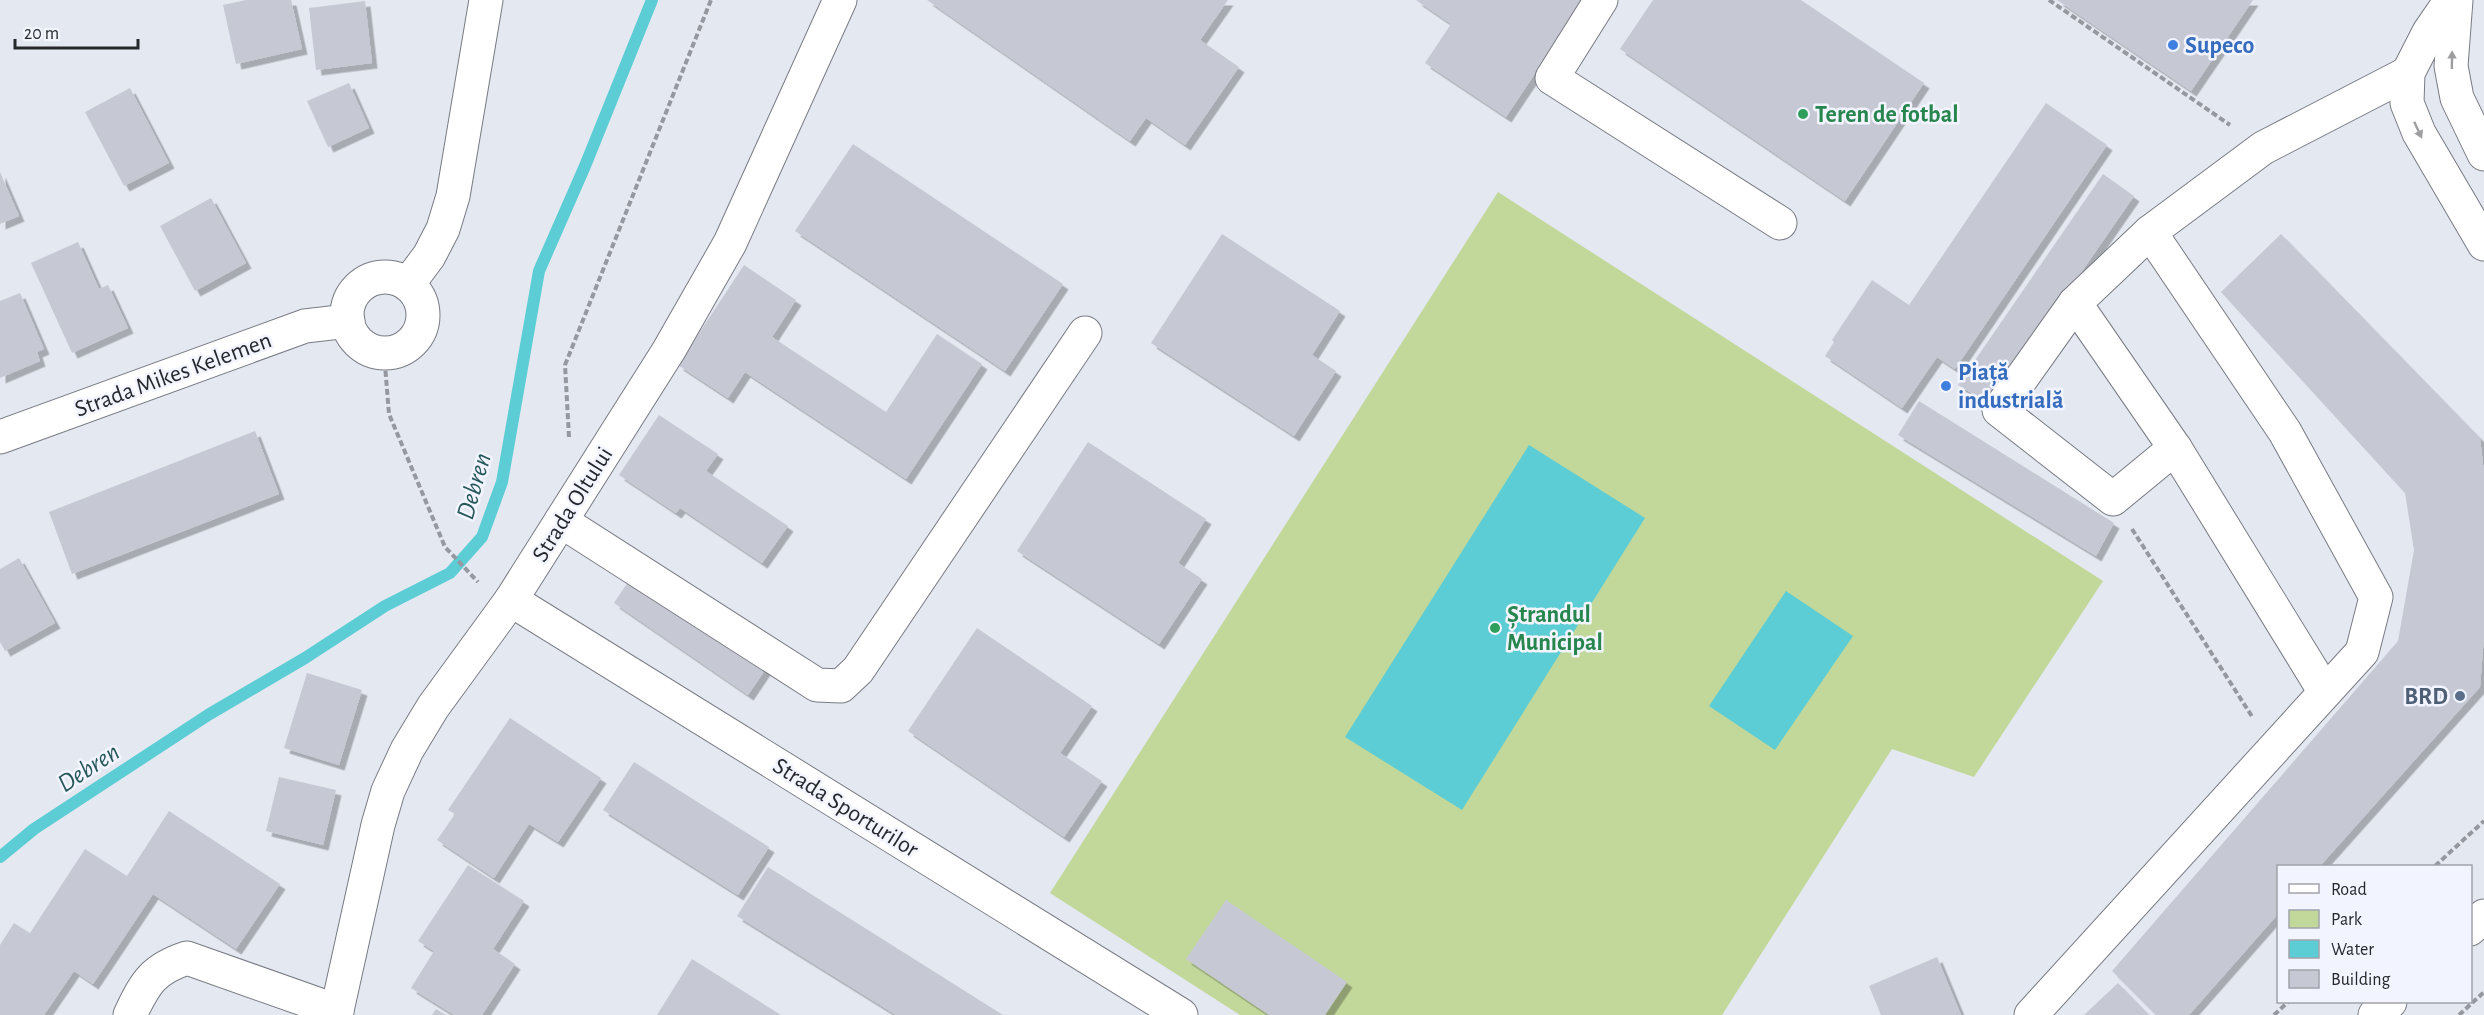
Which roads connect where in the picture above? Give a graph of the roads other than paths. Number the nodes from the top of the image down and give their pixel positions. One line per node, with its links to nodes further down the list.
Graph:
1 (486, 0): 11 (street)
2 (1601, 0): 8 (street)
3 (2451, 0): 6 (street)
4 (2456, 0): 7 (street, one-way to 4)
5 (840, 1): 17 (street, Strada Oltului)
6 (2408, 73): 9 (street); 10 (street, one-way to 10)
7 (2484, 154)
8 (1780, 223)
9 (2150, 232): 12 (street); 19 (street)
10 (2484, 244)
11 (408, 284): 13 (street); 13 (street)
12 (2075, 303): 16 (street); 16 (street)
13 (348, 321): 15 (street, Strada Mikes Kelemen)
14 (1085, 333): 17 (street)
15 (0, 437)
16 (2175, 448): 19 (street)
17 (561, 521): 18 (street, Strada Oltului)
18 (511, 600): 23 (street, Strada Oltului); 25 (street, Strada Sporturilor)
19 (2325, 692): 26 (street)
20 (2484, 916): 21 (street)
21 (2472, 926)
22 (2389, 1003): 27 (street)
23 (337, 1013): 24 (street)
24 (130, 1015)
25 (1181, 1015)
26 (2031, 1015)
27 (2375, 1015)

